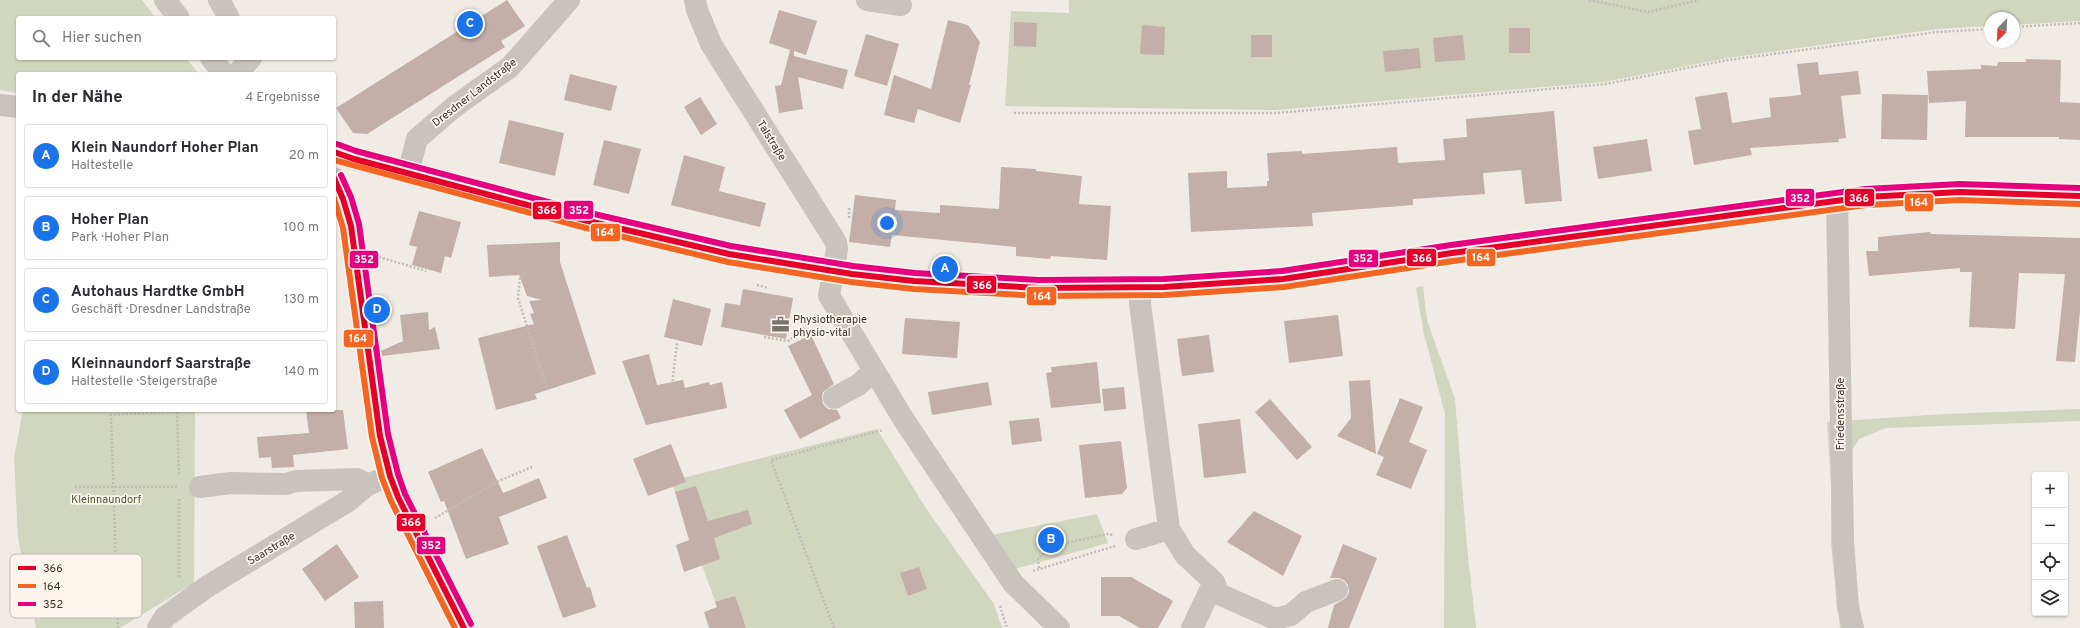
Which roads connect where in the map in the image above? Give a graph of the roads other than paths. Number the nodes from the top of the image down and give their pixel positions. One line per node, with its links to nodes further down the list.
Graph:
1 (165, 0): 7 (street)
2 (219, 0): 8 (street)
3 (569, 0): 16 (street, Dresdner Landstraße)
4 (867, 0): 6 (street)
5 (700, 3): 20 (street, Talstraße)
6 (900, 5)
7 (177, 16)
8 (228, 16)
9 (213, 60): 11 (street)
10 (249, 60): 12 (street)
11 (222, 72)
12 (239, 72)
13 (0, 105): 14 (street)
14 (16, 107)
15 (336, 153): 16 (street)
16 (408, 172): 20 (street)
17 (336, 183): 24 (street)
18 (2080, 196): 19 (street)
19 (1837, 200): 21 (street); 36 (street, Friedensstraße)
20 (833, 272): 21 (street); 22 (street, Talstraße)
21 (1140, 288): 27 (street)
22 (866, 378): 23 (street); 34 (street)
23 (835, 389)
24 (390, 476): 25 (street, Saarstraße); 32 (street)
25 (367, 485): 26 (street); 31 (street, Saarstraße)
26 (189, 487)
27 (1169, 529): 28 (street); 29 (street)
28 (1136, 539)
29 (1214, 582): 30 (street); 35 (street)
30 (1337, 590)
31 (161, 623): 33 (street, Saarstraße)
32 (458, 625)
33 (141, 628)
34 (1059, 628)
35 (1192, 628)
36 (1852, 628)

